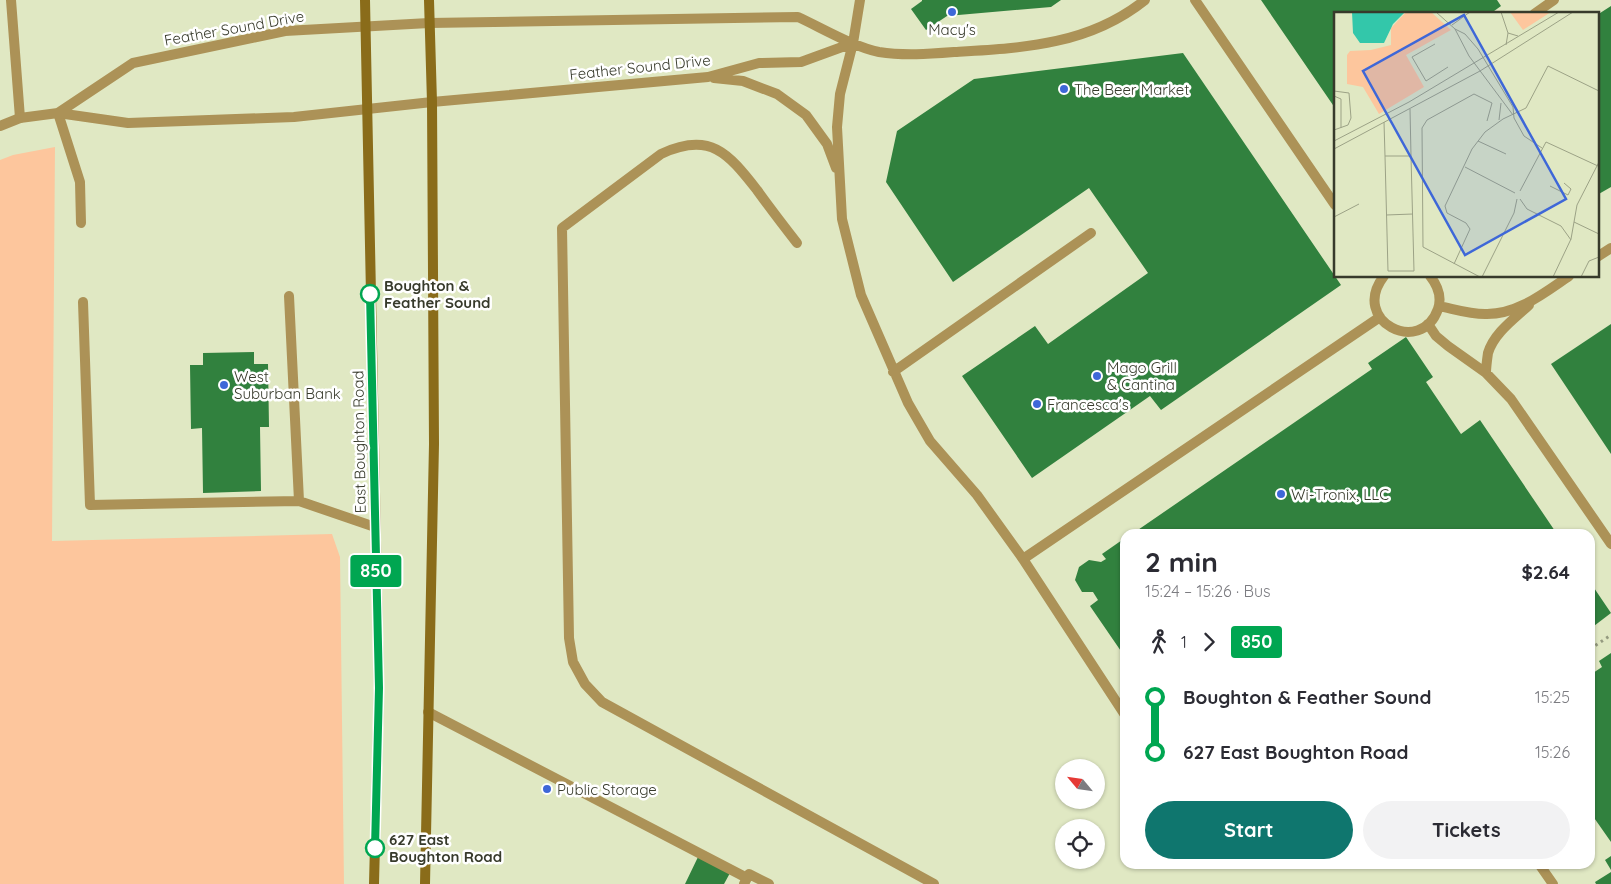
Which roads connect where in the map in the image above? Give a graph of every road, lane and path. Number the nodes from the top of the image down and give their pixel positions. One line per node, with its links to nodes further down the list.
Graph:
1 (11, 0): 16 (street)
2 (364, 0): 10 (main road, East Boughton Road)
3 (428, 0): 9 (main road)
4 (860, 0): 11 (street)
5 (1145, 0): 11 (street)
6 (1195, 0): 19 (street)
7 (1554, 0): 8 (street)
8 (1537, 12)
9 (429, 23): 10 (street, Feather Sound Drive); 11 (street, Feather Sound Drive); 13 (main road)
10 (366, 26): 14 (main road, East Boughton Road); 15 (street, Feather Sound Drive)
11 (853, 43): 12 (street, Feather Sound Drive); 18 (street)
12 (708, 77): 13 (street, Feather Sound Drive); 18 (street)
13 (432, 102): 14 (street, Feather Sound Drive); 43 (main road)
14 (367, 109): 15 (street, Feather Sound Drive); 37 (main road, East Boughton Road)
15 (58, 113): 16 (street, Feather Sound Drive); 20 (street)
16 (20, 118): 17 (street, Feather Sound Drive)
17 (0, 126)
18 (840, 177): 34 (street)
19 (1334, 204)
20 (81, 223)
21 (1091, 233): 34 (street)
22 (797, 243): 49 (street)
23 (1611, 248): 24 (street)
24 (1598, 256)
25 (1383, 278): 32 (street)
26 (1431, 278): 31 (street)
27 (1567, 278): 29 (street)
28 (289, 296): 36 (street)
29 (1535, 300): 31 (street); 35 (street)
30 (83, 302): 36 (street)
31 (1439, 306): 33 (street)
32 (1380, 317): 33 (street); 39 (street)
33 (1428, 324): 35 (street)
34 (893, 372): 39 (street)
35 (1486, 373): 38 (street)
36 (299, 501): 37 (street)
37 (375, 527): 46 (main road, East Boughton Road)
38 (1611, 544)
39 (1023, 559): 42 (street)
40 (1611, 635): 41 (path)
41 (1595, 646)
42 (1120, 706)
43 (428, 712): 45 (street); 47 (main road)
44 (1542, 869): 50 (street)
45 (745, 881): 48 (street)
46 (374, 884)
47 (425, 884)
48 (769, 884)
49 (934, 884)
50 (1553, 884)

